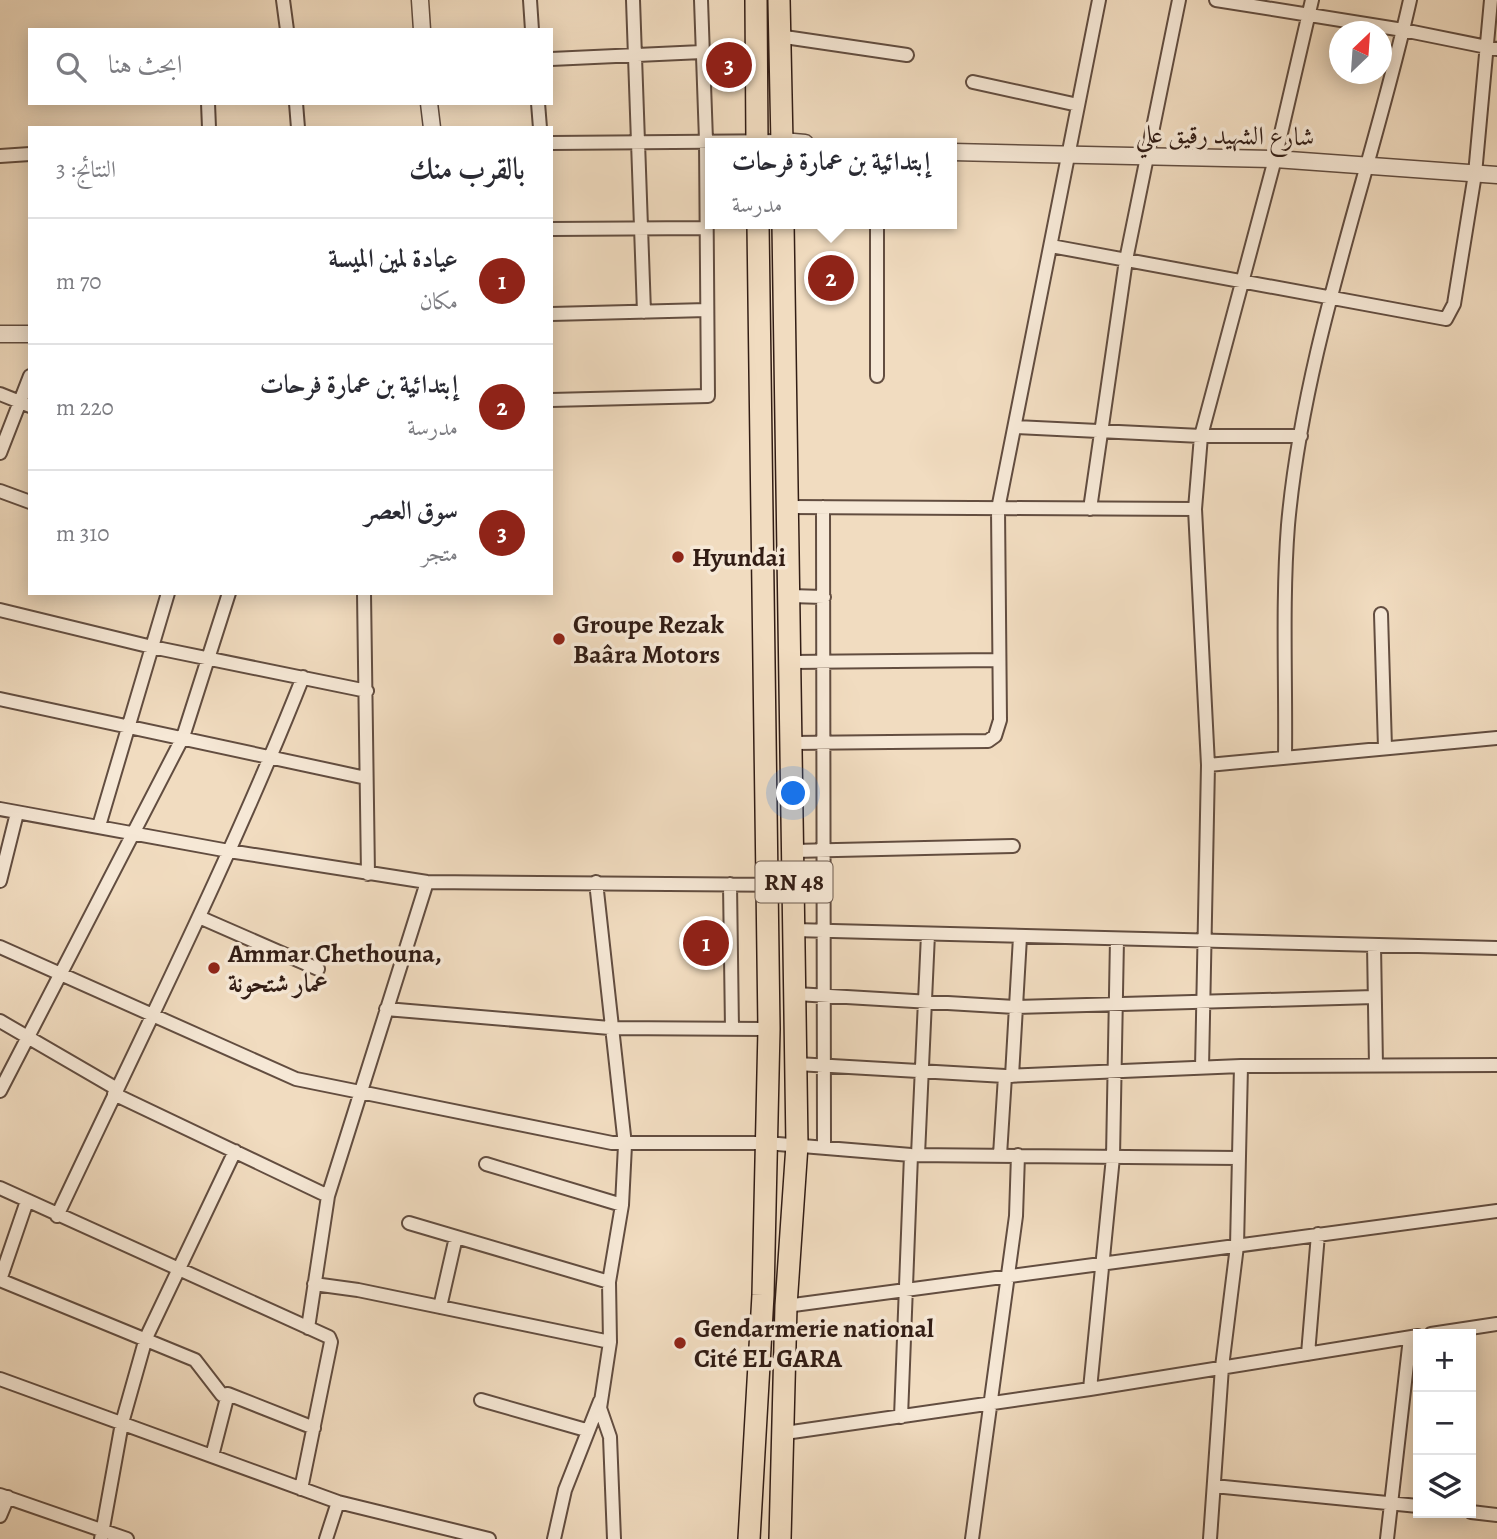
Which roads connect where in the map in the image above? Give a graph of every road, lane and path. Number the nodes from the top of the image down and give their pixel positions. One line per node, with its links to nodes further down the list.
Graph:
1 (283, 0): 15 (street)
2 (419, 0): 16 (street)
3 (530, 0): 17 (street)
4 (633, 0): 22 (street)
5 (701, 0): 21 (street)
6 (756, 0): 36 (main road)
7 (779, 0): 19 (main road)
8 (1100, 0): 30 (street)
9 (1179, 0): 45 (street)
10 (1216, 0): 14 (street)
11 (1312, 0): 14 (street)
12 (1410, 0): 18 (street)
13 (1491, 0): 20 (street)
14 (1309, 16): 18 (street); 46 (street)
15 (287, 28)
16 (422, 28)
17 (532, 28)
18 (1403, 30): 20 (street); 47 (street)
19 (778, 36): 23 (street); 37 (main road)
20 (1491, 48): 48 (street)
21 (702, 52): 22 (street); 35 (street)
22 (637, 55): 24 (street); 39 (street)
23 (907, 55)
24 (553, 59)
25 (973, 82): 30 (street)
26 (208, 105): 31 (street)
27 (296, 105): 32 (street)
28 (429, 105): 33 (street)
29 (538, 105): 34 (street)
30 (1078, 105): 43 (street)
31 (209, 126)
32 (298, 126)
33 (432, 126)
34 (540, 126)
35 (706, 138)
36 (757, 138)
37 (782, 138)
38 (705, 140): 39 (street)
39 (638, 142): 40 (street); 50 (street)
40 (553, 143)
41 (957, 152): 43 (street, شارع الشهيد رقيق علي)
42 (28, 154): 44 (street)
43 (1068, 155): 45 (street, شارع الشهيد رقيق علي); 57 (street)
44 (0, 156)
45 (1146, 158): 46 (street, شارع الشهيد رقيق علي); 58 (street)
46 (1275, 159): 47 (street, شارع الشهيد رقيق علي); 59 (street)
47 (1370, 163): 48 (street, شارع الشهيد رقيق علي); 60 (street)
48 (1475, 174): 49 (street, شارع الشهيد رقيق علي); 60 (street)
49 (1497, 175)
50 (641, 228): 51 (street); 52 (street); 62 (street)
51 (705, 228)
52 (553, 229)
53 (706, 229): 61 (street)
54 (758, 229): 120 (main road, RN 48)
55 (783, 229): 77 (main road, RN 48)
56 (877, 229): 66 (street)
57 (1051, 246): 58 (street); 70 (street)
58 (1126, 260): 59 (street); 71 (street)
59 (1242, 281): 60 (street); 72 (street)
60 (1332, 297): 73 (street)
61 (707, 310): 62 (street); 68 (street)
62 (644, 312): 63 (street)
63 (553, 314)
64 (0, 334): 65 (street)
65 (28, 334)
66 (877, 376)
67 (0, 394): 69 (street)
68 (553, 400)
69 (25, 404): 74 (street)
70 (1015, 426): 71 (street); 79 (street)
71 (1101, 430): 72 (street); 80 (street)
72 (1201, 436): 73 (street); 81 (street)
73 (1301, 436): 104 (street)
74 (0, 453)
75 (0, 491): 76 (street)
76 (28, 501)
77 (789, 507): 78 (street); 85 (main road, RN 48)
78 (823, 507): 79 (street); 86 (street)
79 (998, 509): 80 (street); 91 (street)
80 (1090, 509): 81 (street)
81 (1195, 509): 105 (street)
82 (167, 595): 89 (street)
83 (228, 595): 90 (street)
84 (364, 595): 95 (street)
85 (790, 596): 86 (street); 92 (main road, RN 48)
86 (824, 597): 93 (street)
87 (0, 610): 89 (street)
88 (1381, 614): 102 (street)
89 (152, 647): 90 (street); 97 (street)
90 (210, 659): 94 (street); 98 (street)
91 (999, 660): 93 (street); 101 (street)
92 (791, 662): 93 (street); 100 (main road, RN 48)
93 (824, 662): 101 (street)
94 (303, 677): 95 (street); 103 (street)
95 (367, 691): 106 (street)
96 (0, 699): 97 (street)
97 (129, 728): 98 (street); 109 (street)
98 (183, 737): 103 (street); 110 (street)
99 (1497, 738): 102 (street)
100 (792, 743): 101 (street); 114 (main road, RN 48)
101 (824, 744): 112 (street)
102 (1385, 748): 104 (street)
103 (271, 757): 106 (street); 113 (street)
104 (1285, 758): 105 (street)
105 (1208, 765): 128 (street)
106 (366, 778): 115 (street)
107 (0, 808): 108 (street)
108 (17, 813): 109 (street); 116 (street)
109 (99, 825): 110 (street)
110 (136, 833): 113 (street); 133 (street)
111 (1013, 846): 112 (street)
112 (825, 850): 114 (street); 124 (street)
113 (229, 851): 115 (street); 122 (street)
114 (793, 851): 121 (main road, RN 48)
115 (368, 874): 118 (street)
116 (0, 881)
117 (596, 882): 118 (street); 119 (street); 144 (street)
118 (427, 883): 141 (street)
119 (730, 884): 120 (street); 145 (street)
120 (767, 884): 121 (street); 146 (main road, RN 48)
121 (794, 885): 123 (main road, RN 48)
122 (199, 917): 132 (street); 142 (street)
123 (794, 930): 124 (street); 134 (main road, RN 48)
124 (826, 931): 125 (street); 135 (street)
125 (928, 934): 126 (street); 137 (street)
126 (1020, 937): 127 (street); 140 (street)
127 (1117, 939): 128 (street); 139 (street)
128 (1205, 941): 129 (street); 138 (street)
129 (1374, 945): 131 (street); 136 (street)
130 (0, 947): 133 (street)
131 (1497, 948)
132 (318, 969)
133 (61, 974): 142 (street); 147 (street)
134 (796, 994): 135 (street); 148 (main road, RN 48)
135 (825, 995): 137 (street); 150 (street)
136 (1374, 997): 138 (street); 152 (street)
137 (926, 1000): 140 (street); 154 (street)
138 (1203, 1000): 139 (street); 153 (street)
139 (1117, 1003): 140 (street); 155 (street)
140 (1016, 1007): 156 (street)
141 (386, 1009): 144 (street); 159 (street)
142 (154, 1018): 158 (street); 159 (street)
143 (0, 1021): 147 (street)
144 (610, 1028): 145 (street); 161 (street)
145 (732, 1029): 146 (street)
146 (769, 1029): 160 (main road, RN 48)
147 (28, 1037): 157 (street); 158 (street)
148 (797, 1064): 150 (street); 162 (main road, RN 48)
149 (1497, 1065): 152 (street)
150 (825, 1066): 154 (street); 163 (street)
151 (1241, 1066): 152 (street); 153 (street); 169 (street)
152 (1376, 1066)
153 (1202, 1068): 155 (street)
154 (921, 1070): 156 (street); 166 (street)
155 (1116, 1072): 156 (street); 168 (street)
156 (1008, 1076): 167 (street)
157 (0, 1091)
158 (116, 1092): 164 (street); 176 (street)
159 (359, 1094): 161 (street); 172 (street)
160 (766, 1143): 161 (street); 162 (street); 226 (main road, RN 48)
161 (625, 1145): 174 (street)
162 (797, 1145): 163 (street); 187 (main road, RN 48)
163 (824, 1147): 166 (street)
164 (235, 1151): 172 (street); 182 (street)
165 (1018, 1154): 167 (street); 168 (street); 183 (street)
166 (915, 1155): 167 (street); 186 (street)
167 (1000, 1155)
168 (1112, 1157): 169 (street); 181 (street)
169 (1238, 1158): 180 (street)
170 (486, 1164): 174 (street)
171 (0, 1188): 173 (street)
172 (328, 1196): 185 (street)
173 (27, 1201): 176 (street); 193 (street)
174 (622, 1205): 184 (street)
175 (1497, 1211): 178 (street)
176 (57, 1216): 182 (street)
177 (409, 1223): 179 (street)
178 (1318, 1234): 180 (street); 196 (street)
179 (456, 1237): 184 (street); 188 (street)
180 (1237, 1246): 181 (street); 197 (street)
181 (1102, 1265): 183 (street); 199 (street)
182 (177, 1271): 190 (street); 193 (street)
183 (1008, 1278): 186 (street); 203 (street)
184 (609, 1282): 194 (street)
185 (314, 1284): 188 (street); 190 (street)
186 (906, 1289): 187 (street); 204 (street)
187 (786, 1306): 208 (main road, RN 48)
188 (440, 1307): 194 (street)
189 (1497, 1324): 191 (street)
190 (308, 1328): 206 (street)
191 (1464, 1329)
192 (1413, 1337): 196 (street)
193 (146, 1338): 200 (street); 205 (street)
194 (610, 1342): 201 (street)
195 (1413, 1344): 214 (street)
196 (1308, 1354): 197 (street)
197 (1222, 1367): 199 (street); 210 (street)
198 (0, 1379): 205 (street)
199 (1090, 1389): 203 (street)
200 (228, 1394): 206 (street); 209 (street)
201 (602, 1397): 207 (street); 225 (street)
202 (481, 1401): 207 (street)
203 (990, 1404): 204 (street); 228 (street)
204 (901, 1416): 208 (street)
205 (122, 1423): 209 (street); 219 (street)
206 (314, 1428): 211 (street)
207 (586, 1430): 224 (street)
208 (785, 1433): 227 (main road, RN 48)
209 (212, 1456): 211 (street)
210 (1213, 1486): 214 (street); 229 (street)
211 (301, 1489): 213 (street)
212 (4, 1496): 218 (street); 219 (street)
213 (338, 1502): 220 (street); 222 (street)
214 (1391, 1503): 215 (street); 230 (street)
215 (1413, 1505)
216 (1476, 1513): 217 (street)
217 (1497, 1515)
218 (0, 1516)
219 (101, 1534): 221 (street)
220 (473, 1537): 223 (street)
221 (127, 1539)
222 (326, 1539)
223 (489, 1539)
224 (554, 1539)
225 (614, 1539)
226 (748, 1539)
227 (780, 1539)
228 (972, 1539)
229 (1210, 1539)
230 (1387, 1539)

